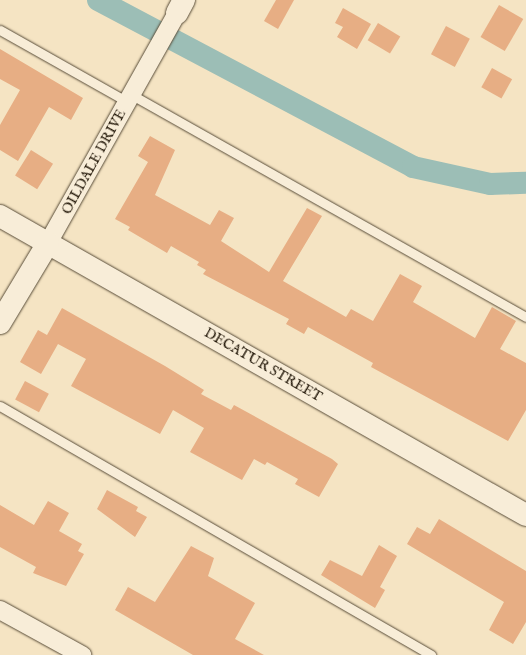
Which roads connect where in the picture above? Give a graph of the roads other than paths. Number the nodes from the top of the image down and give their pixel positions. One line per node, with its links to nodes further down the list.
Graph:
1 (180, 6): 3 (street, OILDALE DRIVE)
2 (0, 30): 3 (lane)
3 (130, 98): 5 (street, OILDALE DRIVE); 6 (lane)
4 (0, 216): 5 (street, DECATUR STREET)
5 (48, 243): 7 (street, OILDALE DRIVE); 9 (street, DECATUR STREET)
6 (526, 317)
7 (0, 323)
8 (0, 406): 12 (lane)
9 (526, 515)
10 (0, 610): 11 (street)
11 (82, 655)
12 (431, 655)

